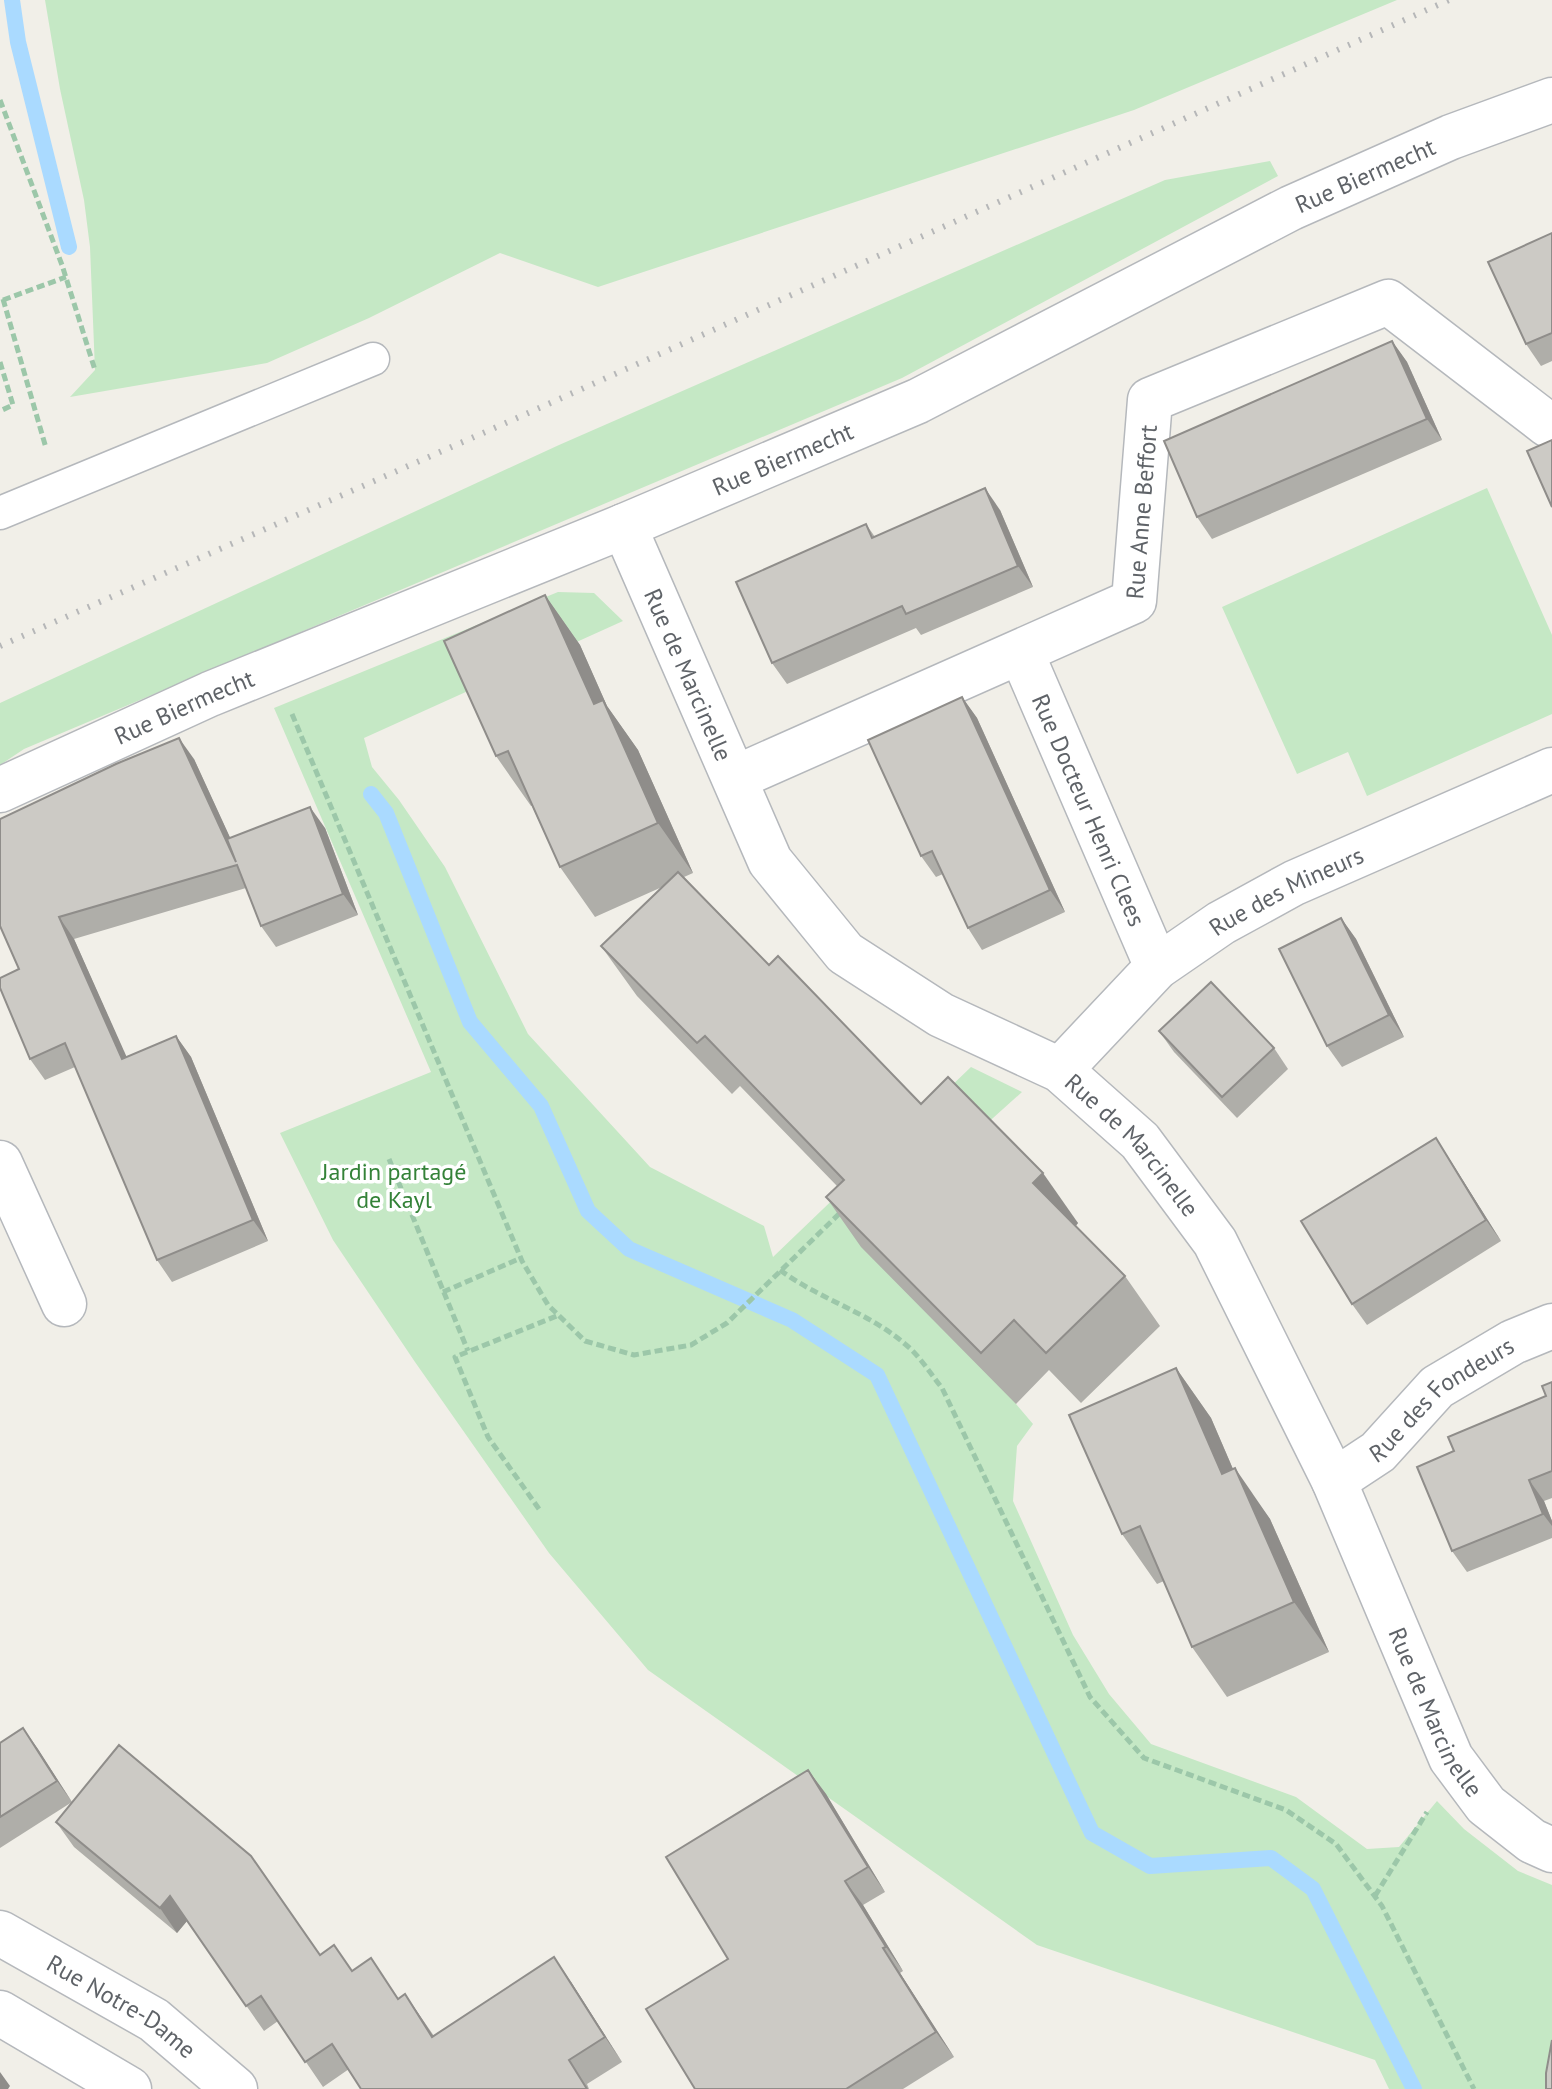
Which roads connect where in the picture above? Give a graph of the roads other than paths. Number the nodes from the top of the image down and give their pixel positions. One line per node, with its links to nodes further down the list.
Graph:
1 (1552, 100): 5 (street, Rue Biermecht)
2 (373, 359): 4 (lane)
3 (1552, 422): 6 (street, Rue Anne Beffort)
4 (0, 513)
5 (624, 526): 8 (street, Rue de Marcinelle); 9 (street, Rue Biermecht)
6 (1021, 652): 8 (street, Rue Anne Beffort); 10 (street, Rue Docteur Henri Clees)
7 (1552, 770): 10 (street, Rue des Mineurs)
8 (735, 778): 11 (street, Rue de Marcinelle)
9 (0, 790)
10 (1157, 967): 11 (street, Rue des Mineurs)
11 (1060, 1070): 15 (street, Rue de Marcinelle)
12 (0, 1163): 13 (street)
13 (64, 1304)
14 (1552, 1326): 15 (street, Rue des Fondeurs)
15 (1334, 1481): 16 (street, Rue de Marcinelle)
16 (1552, 1850)
17 (0, 1933): 20 (street, Rue Notre-Dame)
18 (0, 2013): 19 (street)
19 (129, 2089)
20 (235, 2089)

